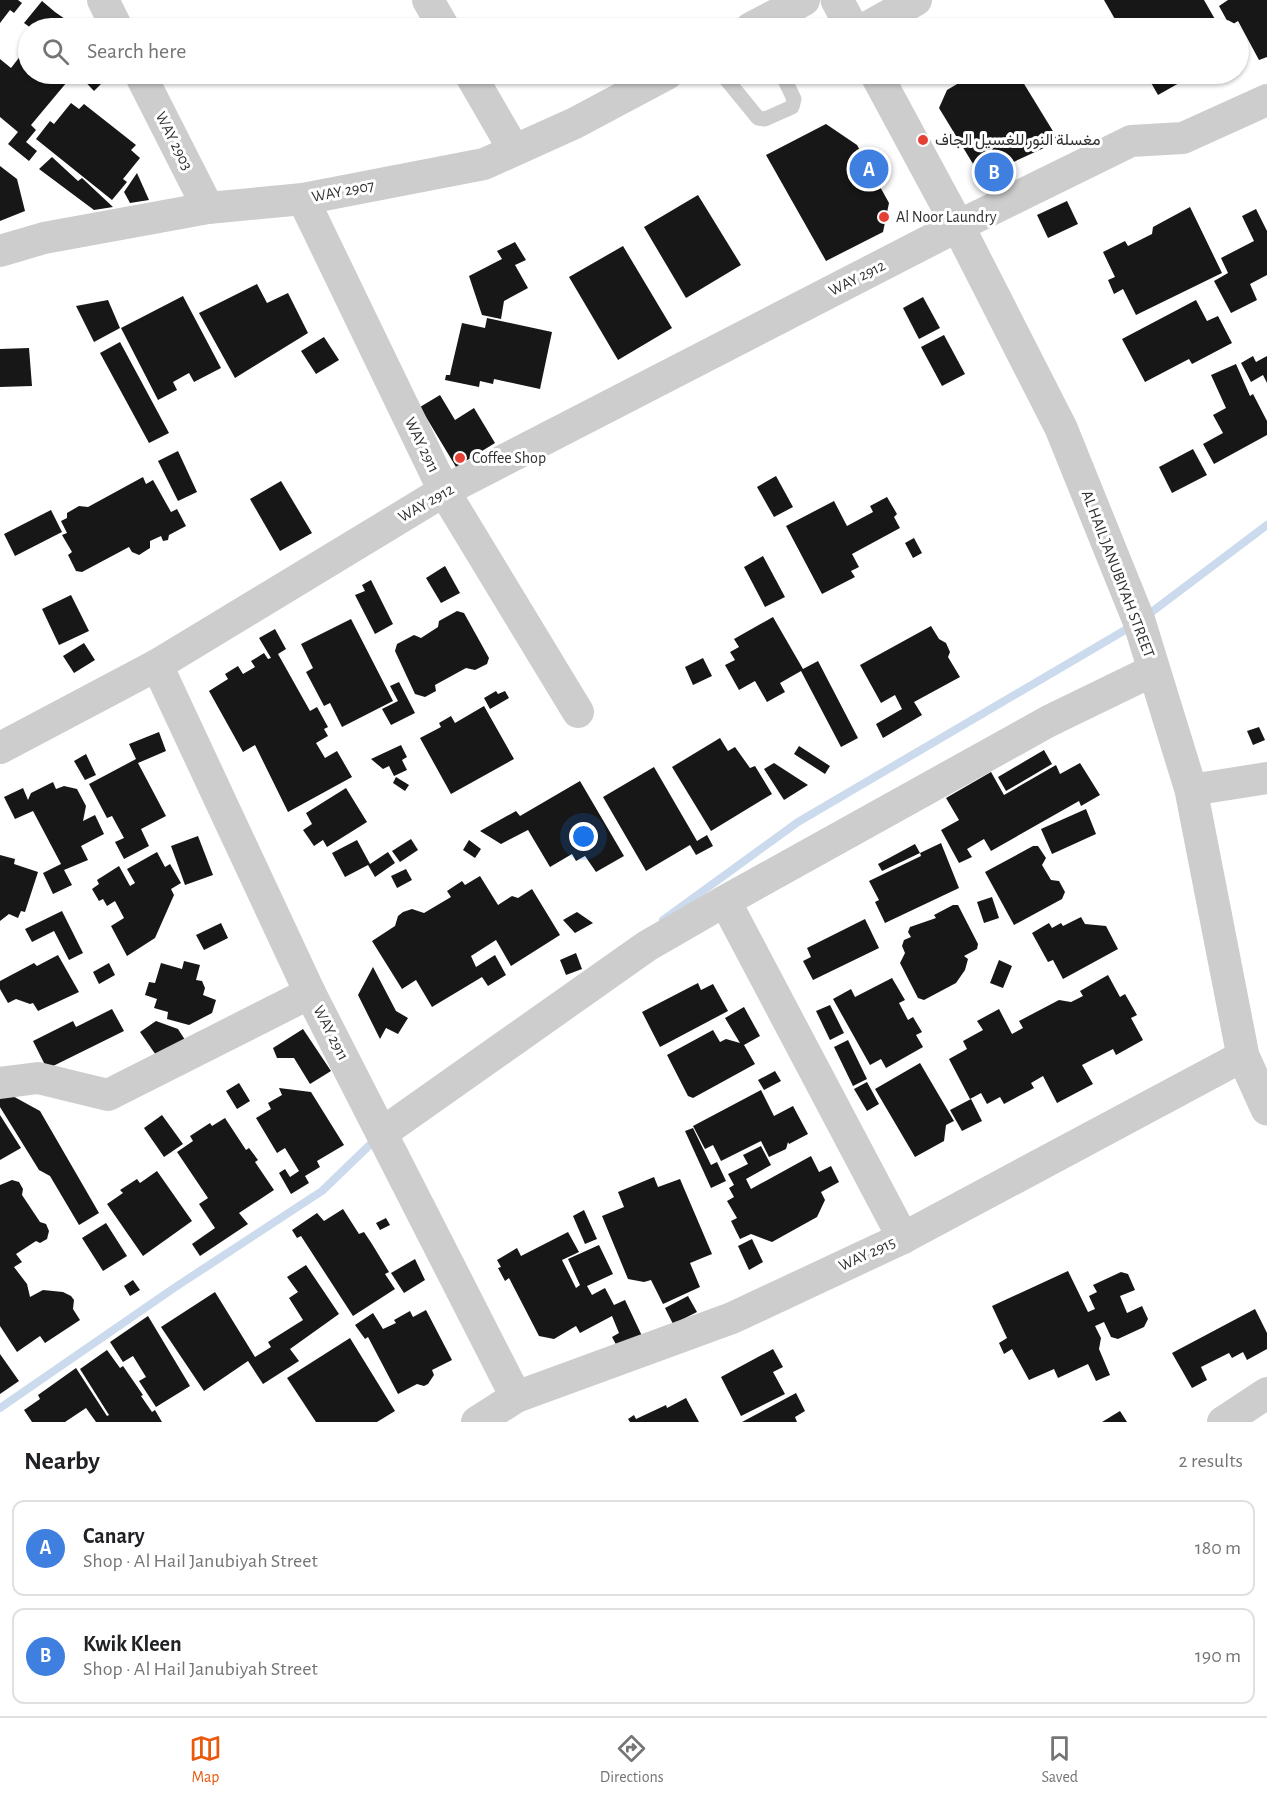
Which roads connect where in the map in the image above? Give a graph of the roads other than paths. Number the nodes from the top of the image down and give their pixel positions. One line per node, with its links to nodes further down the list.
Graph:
1 (103, 0): 6 (street)
2 (428, 0): 7 (street)
3 (804, 0): 8 (street)
4 (837, 0): 9 (street)
5 (916, 0): 10 (street)
6 (112, 18)
7 (438, 18)
8 (773, 18)
9 (847, 18)
10 (884, 18)
11 (145, 84): 20 (street, WAY 2903)
12 (476, 84): 18 (street)
13 (648, 84): 18 (street, WAY 2907)
14 (730, 84): 15 (lane)
15 (787, 84)
16 (881, 84): 21 (street, AL HAIL JANUBIYAH STREET)
17 (1267, 100): 21 (street, WAY 2912)
18 (514, 150): 19 (street, WAY 2907)
19 (303, 199): 20 (street, WAY 2907); 23 (street, WAY 2911)
20 (208, 208): 22 (street, WAY 2907)
21 (958, 226): 23 (street, WAY 2912); 25 (street, AL HAIL JANUBIYAH STREET)
22 (0, 251)
23 (444, 491): 24 (street, WAY 2912); 26 (street, WAY 2911)
24 (157, 665): 27 (street, WAY 2912); 31 (street, WAY 2911)
25 (1154, 670): 29 (street, AL HAIL JANUBIYAH STREET); 30 (street)
26 (578, 712)
27 (0, 748)
28 (1267, 778): 29 (street)
29 (1191, 790): 32 (street, AL HAIL JANUBIYAH STREET)
30 (725, 901): 35 (street); 36 (street)
31 (310, 993): 33 (street); 35 (street, WAY 2911)
32 (1243, 1056): 34 (street, AL HAIL JANUBIYAH STREET); 36 (street, WAY 2915)
33 (0, 1083)
34 (1267, 1109)
35 (382, 1133): 38 (street, WAY 2911)
36 (903, 1238): 38 (street, WAY 2915)
37 (1267, 1393): 40 (street)
38 (516, 1397): 39 (street, WAY 2915)
39 (477, 1422)
40 (1223, 1422)

